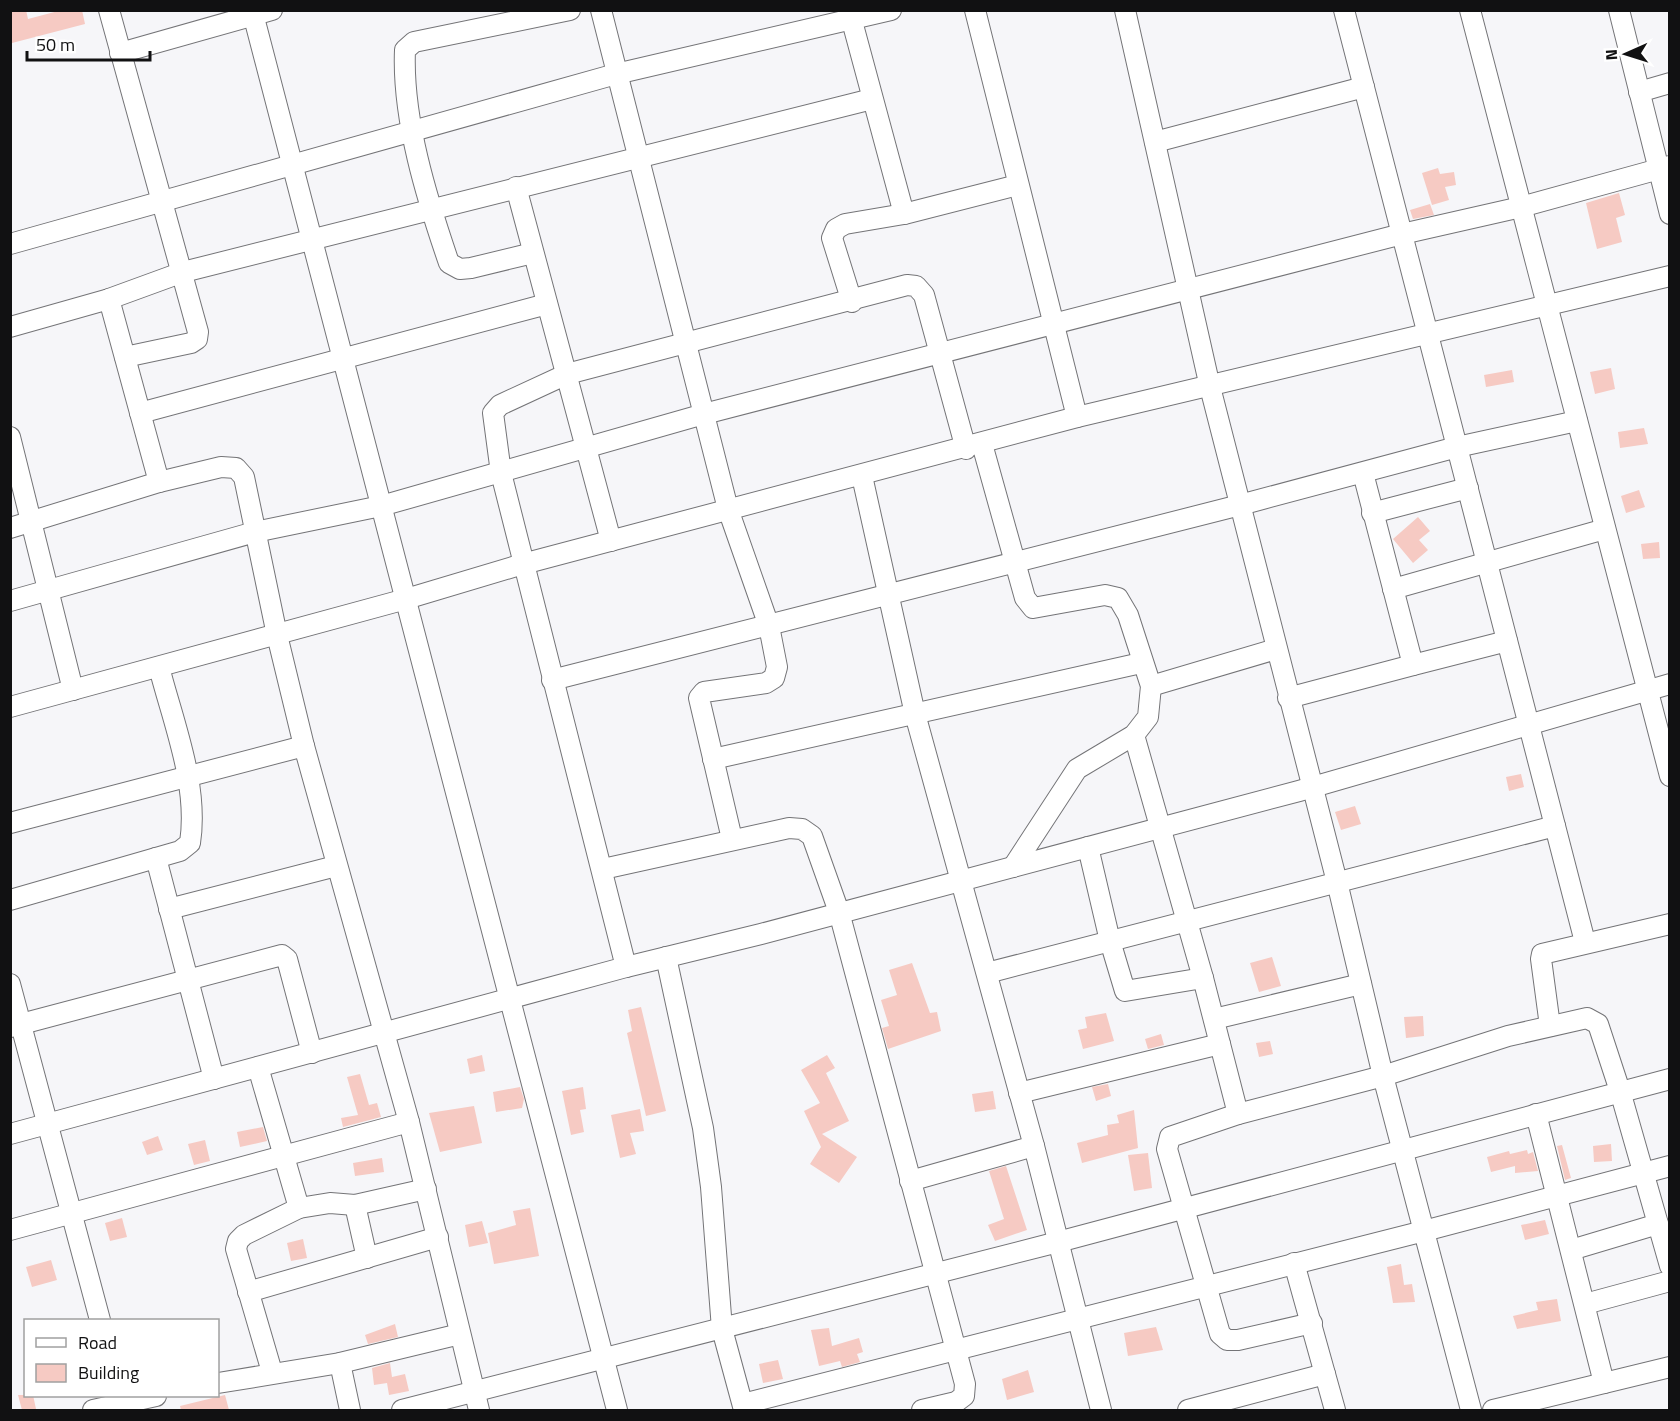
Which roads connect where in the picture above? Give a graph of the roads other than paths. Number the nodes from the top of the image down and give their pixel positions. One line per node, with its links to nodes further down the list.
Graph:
1 (109, 10): 13 (street)
2 (570, 10): 12 (street)
3 (601, 10): 14 (street)
4 (891, 10): 11 (street)
5 (975, 10): 24 (street)
6 (1125, 10): 20 (street)
7 (1344, 10): 16 (street)
8 (1470, 10): 27 (street)
9 (1619, 10): 17 (street)
10 (259, 12): 13 (street); 22 (street)
11 (850, 16): 14 (street); 18 (street)
12 (470, 20): 19 (street)
13 (120, 53): 26 (street)
14 (616, 74): 19 (street); 21 (street)
15 (1670, 83): 17 (street)
16 (1364, 87): 20 (street); 31 (street)
17 (1639, 92): 23 (street)
18 (872, 99): 21 (street); 29 (street)
19 (413, 130): 22 (street); 28 (street)
20 (1155, 142): 37 (street)
21 (638, 159): 25 (street); 45 (street)
22 (292, 165): 26 (street); 32 (street)
23 (1664, 168): 27 (street); 30 (street)
24 (1018, 185): 29 (street); 42 (street)
25 (516, 187): 28 (street); 34 (street)
26 (161, 202): 33 (street); 35 (street)
27 (1521, 207): 31 (street); 41 (street)
28 (430, 209): 32 (street); 34 (street)
29 (904, 214): 39 (street)
30 (1670, 214)
31 (1402, 234): 37 (street); 44 (street)
32 (312, 239): 35 (street); 48 (street)
33 (10, 244)
34 (533, 254): 40 (street)
35 (183, 272): 38 (street); 47 (street)
36 (1670, 276): 41 (street)
37 (1189, 290): 42 (street); 50 (street)
38 (109, 299): 43 (street); 47 (street)
39 (852, 302): 45 (street); 46 (street)
40 (547, 304): 48 (street); 49 (street)
41 (1546, 306): 44 (street); 54 (street)
42 (1056, 325): 46 (street); 53 (street)
43 (10, 327)
44 (1428, 333): 50 (street); 58 (street)
45 (685, 342): 49 (street); 52 (street)
46 (941, 355): 52 (street); 57 (street)
47 (125, 357): 51 (street)
48 (342, 358): 51 (street); 65 (street)
49 (567, 374): 56 (street); 59 (street)
50 (1210, 387): 53 (street); 64 (street)
51 (140, 412): 62 (street)
52 (704, 414): 56 (street); 66 (street)
53 (1077, 417): 57 (street)
54 (1577, 422): 58 (street); 70 (street)
55 (10, 437): 68 (street)
56 (588, 446): 59 (street); 72 (street)
57 (974, 446): 61 (street); 73 (street)
58 (1457, 447): 60 (street); 63 (street)
59 (501, 473): 65 (street); 74 (street)
60 (1363, 473): 64 (street); 67 (street)
61 (862, 476): 66 (street); 78 (street)
62 (159, 482): 68 (street); 71 (street)
63 (1468, 488): 67 (street); 75 (street)
64 (1240, 505): 73 (street); 84 (street)
65 (381, 506): 71 (street); 79 (street)
66 (728, 509): 72 (street); 81 (street)
67 (1372, 513): 76 (street)
68 (33, 521): 69 (street); 77 (street)
69 (10, 528)
70 (1605, 529): 75 (street); 91 (street)
71 (255, 532): 77 (street); 82 (street)
72 (611, 541): 74 (street)
73 (1014, 563): 78 (street); 85 (street)
74 (523, 564): 79 (street); 88 (street)
75 (1488, 565): 76 (street); 83 (street)
76 (1393, 589): 86 (street)
77 (47, 591): 80 (street); 92 (street)
78 (888, 594): 81 (street); 95 (street)
79 (406, 600): 82 (street); 128 (street)
80 (10, 601)
81 (769, 626): 88 (street); 99 (street)
82 (277, 635): 87 (street); 98 (street)
83 (1507, 641): 86 (street); 96 (street)
84 (1276, 649): 90 (street); 93 (street)
85 (1141, 663): 90 (street); 95 (street)
86 (1413, 665): 93 (street)
87 (159, 666): 92 (street); 101 (street)
88 (552, 680): 111 (street)
89 (1670, 684): 91 (street)
90 (1151, 686): 97 (street)
91 (1647, 689): 96 (street); 100 (street)
92 (73, 690): 94 (street)
93 (1288, 698): 102 (street)
94 (10, 707)
95 (915, 714): 99 (street); 112 (street)
96 (1529, 724): 102 (street); 104 (street)
97 (1134, 735): 105 (street); 110 (street)
98 (304, 746): 101 (street); 109 (street)
99 (713, 759): 106 (street)
100 (1670, 776)
101 (188, 778): 103 (street); 108 (street)
102 (1311, 788): 105 (street); 113 (street)
103 (10, 823)
104 (1555, 825): 113 (street); 120 (street)
105 (1161, 828): 107 (street); 117 (street)
106 (732, 839): 111 (street); 116 (street)
107 (1088, 847): 110 (street); 119 (street)
108 (156, 858): 114 (street); 115 (street)
109 (336, 866): 115 (street); 132 (street)
110 (1013, 867): 112 (street)
111 (603, 869): 122 (street)
112 (961, 881): 116 (street); 123 (street)
113 (1337, 882): 117 (street); 127 (street)
114 (10, 900)
115 (169, 909): 125 (street)
116 (839, 912): 121 (street); 151 (street)
117 (1186, 921): 119 (street); 124 (street)
118 (1670, 924): 120 (street)
119 (1110, 941): 123 (street); 124 (street)
120 (1585, 942): 131 (street)
121 (666, 957): 122 (street); 175 (street)
122 (626, 967): 128 (street)
123 (987, 973): 140 (street)
124 (1203, 978): 129 (street)
125 (188, 980): 130 (street); 134 (street); 137 (street)
126 (10, 984): 130 (street)
127 (1361, 984): 129 (street); 136 (street)
128 (510, 1000): 132 (street); 178 (street)
129 (1214, 1019): 133 (street)
130 (15, 1026): 144 (street)
131 (1550, 1026): 136 (street); 139 (street)
132 (382, 1034): 134 (street); 143 (street)
133 (1220, 1044): 140 (street); 141 (street)
134 (312, 1053): 135 (street)
135 (258, 1067): 137 (street); 148 (street)
136 (1383, 1076): 141 (street); 147 (street)
137 (214, 1079): 144 (street)
138 (1670, 1079): 139 (street)
139 (1620, 1091): 142 (street); 150 (street)
140 (1019, 1093): 146 (street)
141 (1238, 1114): 156 (street)
142 (1536, 1114): 147 (street); 153 (street)
143 (409, 1122): 148 (street); 152 (street)
144 (46, 1125): 145 (street); 157 (street)
145 (10, 1134)
146 (1034, 1146): 151 (street); 162 (street)
147 (1404, 1149): 156 (street); 160 (street)
148 (284, 1155): 155 (street); 157 (street)
149 (1670, 1166): 150 (street)
150 (1644, 1174): 153 (street); 158 (street)
151 (910, 1181): 167 (street)
152 (426, 1189): 154 (street); 161 (street)
153 (1556, 1197): 160 (street); 163 (street)
154 (355, 1205): 155 (street); 164 (street)
155 (299, 1208): 170 (street)
156 (1186, 1208): 162 (street); 169 (street)
157 (71, 1214): 159 (street); 173 (street)
158 (1658, 1224): 163 (street); 166 (street)
159 (10, 1230)
160 (1424, 1231): 165 (street); 197 (street)
161 (438, 1237): 164 (street); 176 (street)
162 (1058, 1242): 167 (street); 172 (street)
163 (1570, 1250): 171 (street)
164 (367, 1258): 170 (street)
165 (1294, 1263): 169 (street); 174 (street)
166 (1670, 1266)
167 (935, 1274): 175 (street); 177 (street)
168 (1670, 1281): 171 (street)
169 (1208, 1286): 172 (street); 174 (street)
170 (248, 1292): 181 (street)
171 (1585, 1304): 184 (street)
172 (1077, 1318): 177 (street); 194 (street)
173 (100, 1319)
174 (1312, 1323): 182 (street)
175 (722, 1329): 178 (street); 188 (street)
176 (459, 1334): 179 (street); 186 (street)
177 (955, 1350): 188 (street); 193 (street)
178 (603, 1359): 186 (street); 192 (street)
179 (340, 1363): 181 (street); 190 (street)
180 (1670, 1367): 184 (street)
181 (272, 1372): 183 (street)
182 (1325, 1374): 195 (street); 196 (street)
183 (219, 1383)
184 (1604, 1383): 198 (street)
185 (148, 1397): 187 (street)
186 (477, 1401): 191 (street)
187 (122, 1403): 189 (street)
188 (743, 1407)
189 (93, 1410)
190 (350, 1410)
191 (402, 1410)
192 (617, 1410)
193 (922, 1410)
194 (1101, 1410)
195 (1188, 1410)
196 (1335, 1410)
197 (1471, 1410)
198 (1493, 1410)

